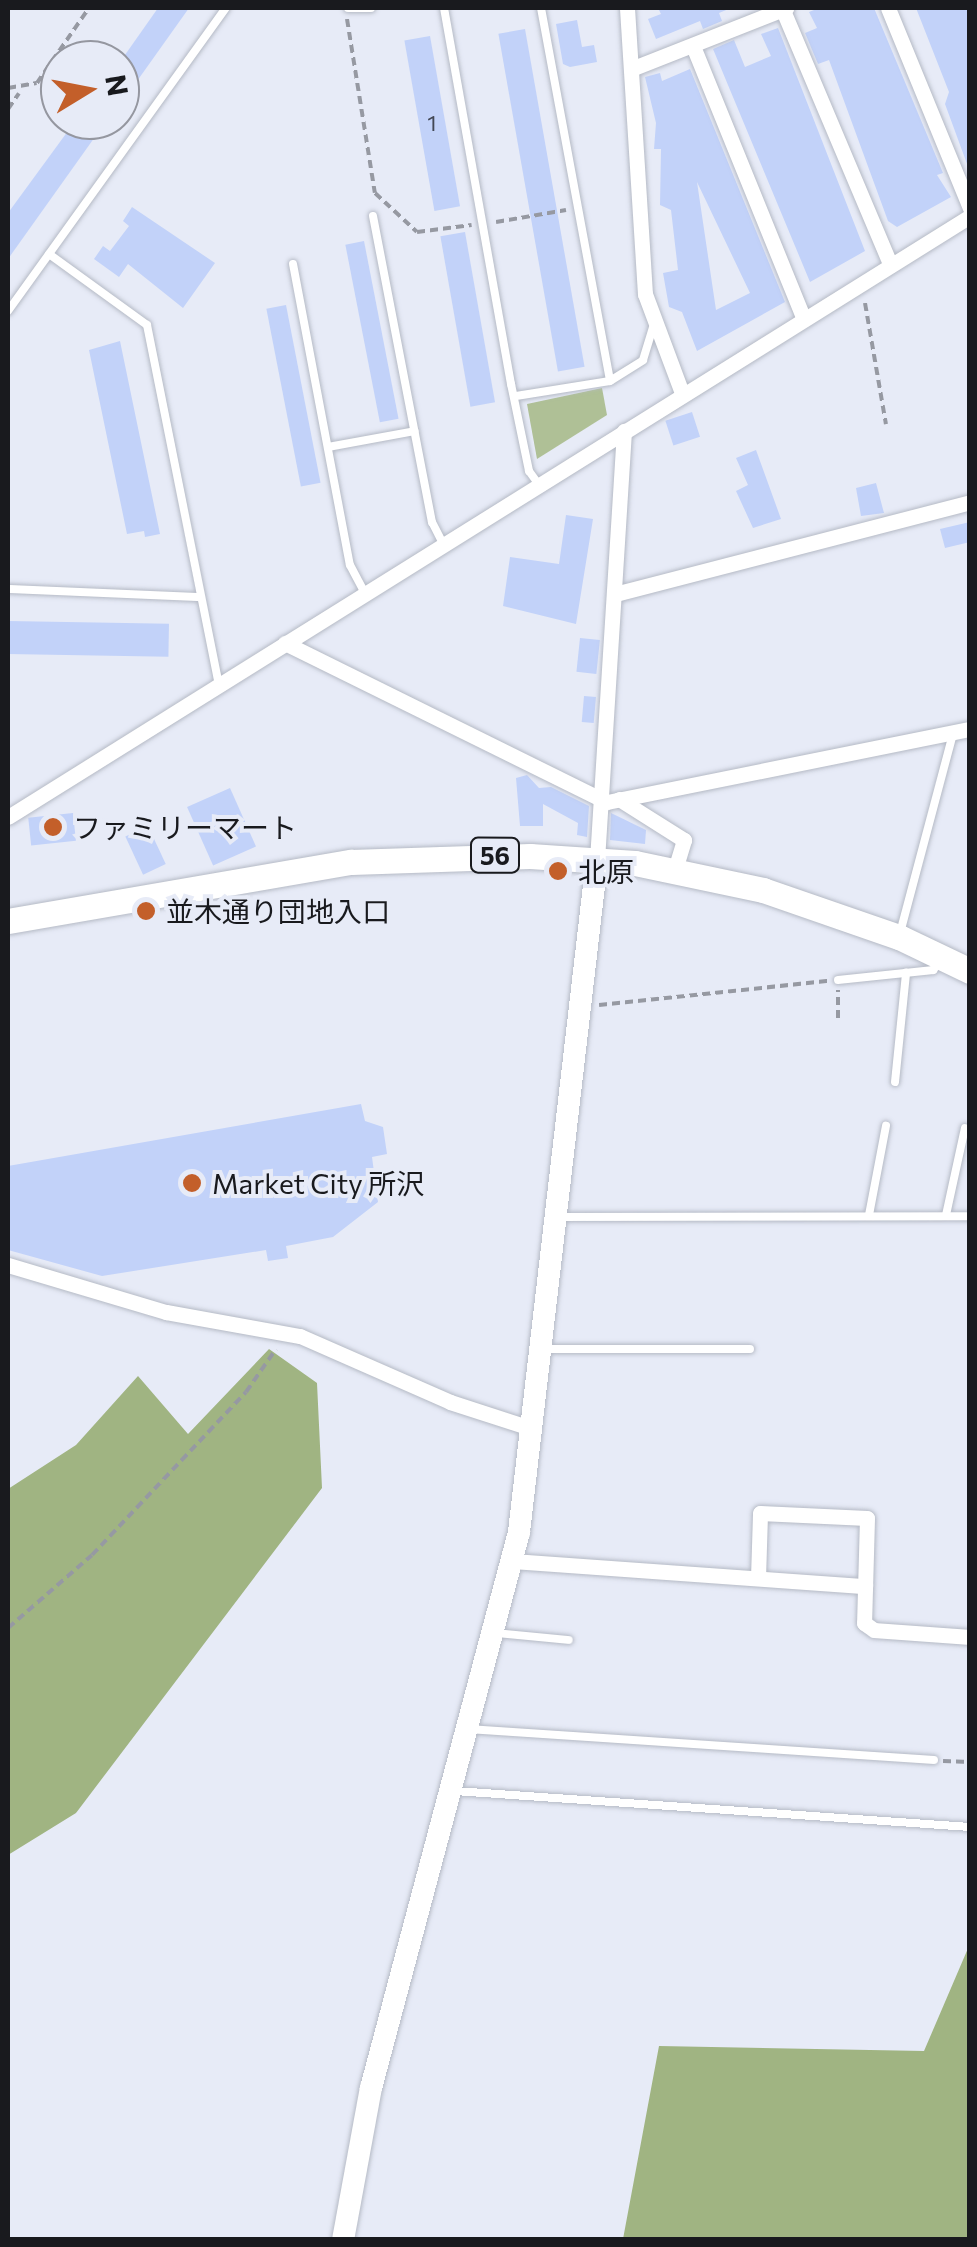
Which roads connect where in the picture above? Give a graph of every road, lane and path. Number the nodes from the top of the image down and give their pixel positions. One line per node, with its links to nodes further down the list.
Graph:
1 (89, 8): 13 (path)
2 (226, 8): 20 (lane)
3 (370, 8): 9 (lane)
4 (444, 8): 19 (lane)
5 (541, 8): 16 (lane)
6 (627, 8): 11 (street)
7 (784, 8): 10 (street); 22 (street)
8 (888, 8): 15 (street)
9 (350, 9): 19 (path)
10 (692, 46): 11 (street); 25 (street)
11 (631, 69): 26 (street)
12 (8, 88): 13 (path)
13 (21, 90): 14 (path)
14 (8, 110)
15 (970, 208)
16 (576, 209): 19 (path); 27 (lane)
17 (373, 216): 31 (lane)
18 (970, 216): 22 (street)
19 (482, 224): 29 (lane)
20 (48, 254): 24 (lane); 40 (lane)
21 (293, 264): 33 (lane)
22 (890, 264): 23 (street)
23 (859, 284): 25 (street); 30 (path)
24 (8, 310)
25 (804, 319): 28 (street)
26 (654, 324): 27 (lane); 28 (street)
27 (610, 380): 29 (lane)
28 (682, 393): 32 (street)
29 (516, 396): 34 (lane)
30 (886, 424)
31 (414, 430): 33 (lane); 36 (lane)
32 (624, 430): 34 (street); 39 (street)
33 (328, 447): 38 (lane)
34 (539, 485): 36 (street)
35 (970, 502): 39 (street)
36 (443, 544): 38 (street)
37 (8, 589): 40 (lane)
38 (365, 594): 41 (street)
39 (616, 594): 44 (street)
40 (199, 597): 42 (lane)
41 (285, 643): 42 (street); 44 (street)
42 (219, 685): 46 (street)
43 (961, 731): 45 (street); 50 (lane)
44 (600, 797): 45 (street); 47 (street)
45 (619, 800): 48 (street)
46 (8, 817)
47 (597, 860): 48 (main road, 56); 49 (main road, 56); 54 (street)
48 (675, 869): 50 (main road, 56)
49 (8, 921)
50 (899, 937): 51 (main road, 56)
51 (961, 965): 52 (lane)
52 (906, 973): 53 (lane); 56 (lane)
53 (838, 980): 54 (path); 55 (path)
54 (585, 1007): 60 (street)
55 (838, 1018)
56 (895, 1082)
57 (886, 1126): 61 (lane)
58 (965, 1128): 59 (lane)
59 (946, 1215): 61 (lane); 62 (lane)
60 (556, 1216): 61 (lane); 66 (street)
61 (869, 1216)
62 (970, 1216)
63 (8, 1266): 64 (street)
64 (286, 1332): 67 (street); 71 (path)
65 (750, 1349): 66 (lane)
66 (539, 1350): 67 (street)
67 (530, 1428): 68 (street)
68 (513, 1561): 69 (street); 72 (street)
69 (758, 1578): 70 (street); 70 (street)
70 (865, 1586): 73 (street)
71 (8, 1628)
72 (491, 1633): 74 (lane); 75 (street)
73 (970, 1638)
74 (568, 1640)
75 (464, 1729): 76 (lane); 78 (street)
76 (934, 1760): 77 (path)
77 (970, 1762)
78 (446, 1790): 79 (lane); 80 (street)
79 (970, 1827)
80 (343, 2240)

